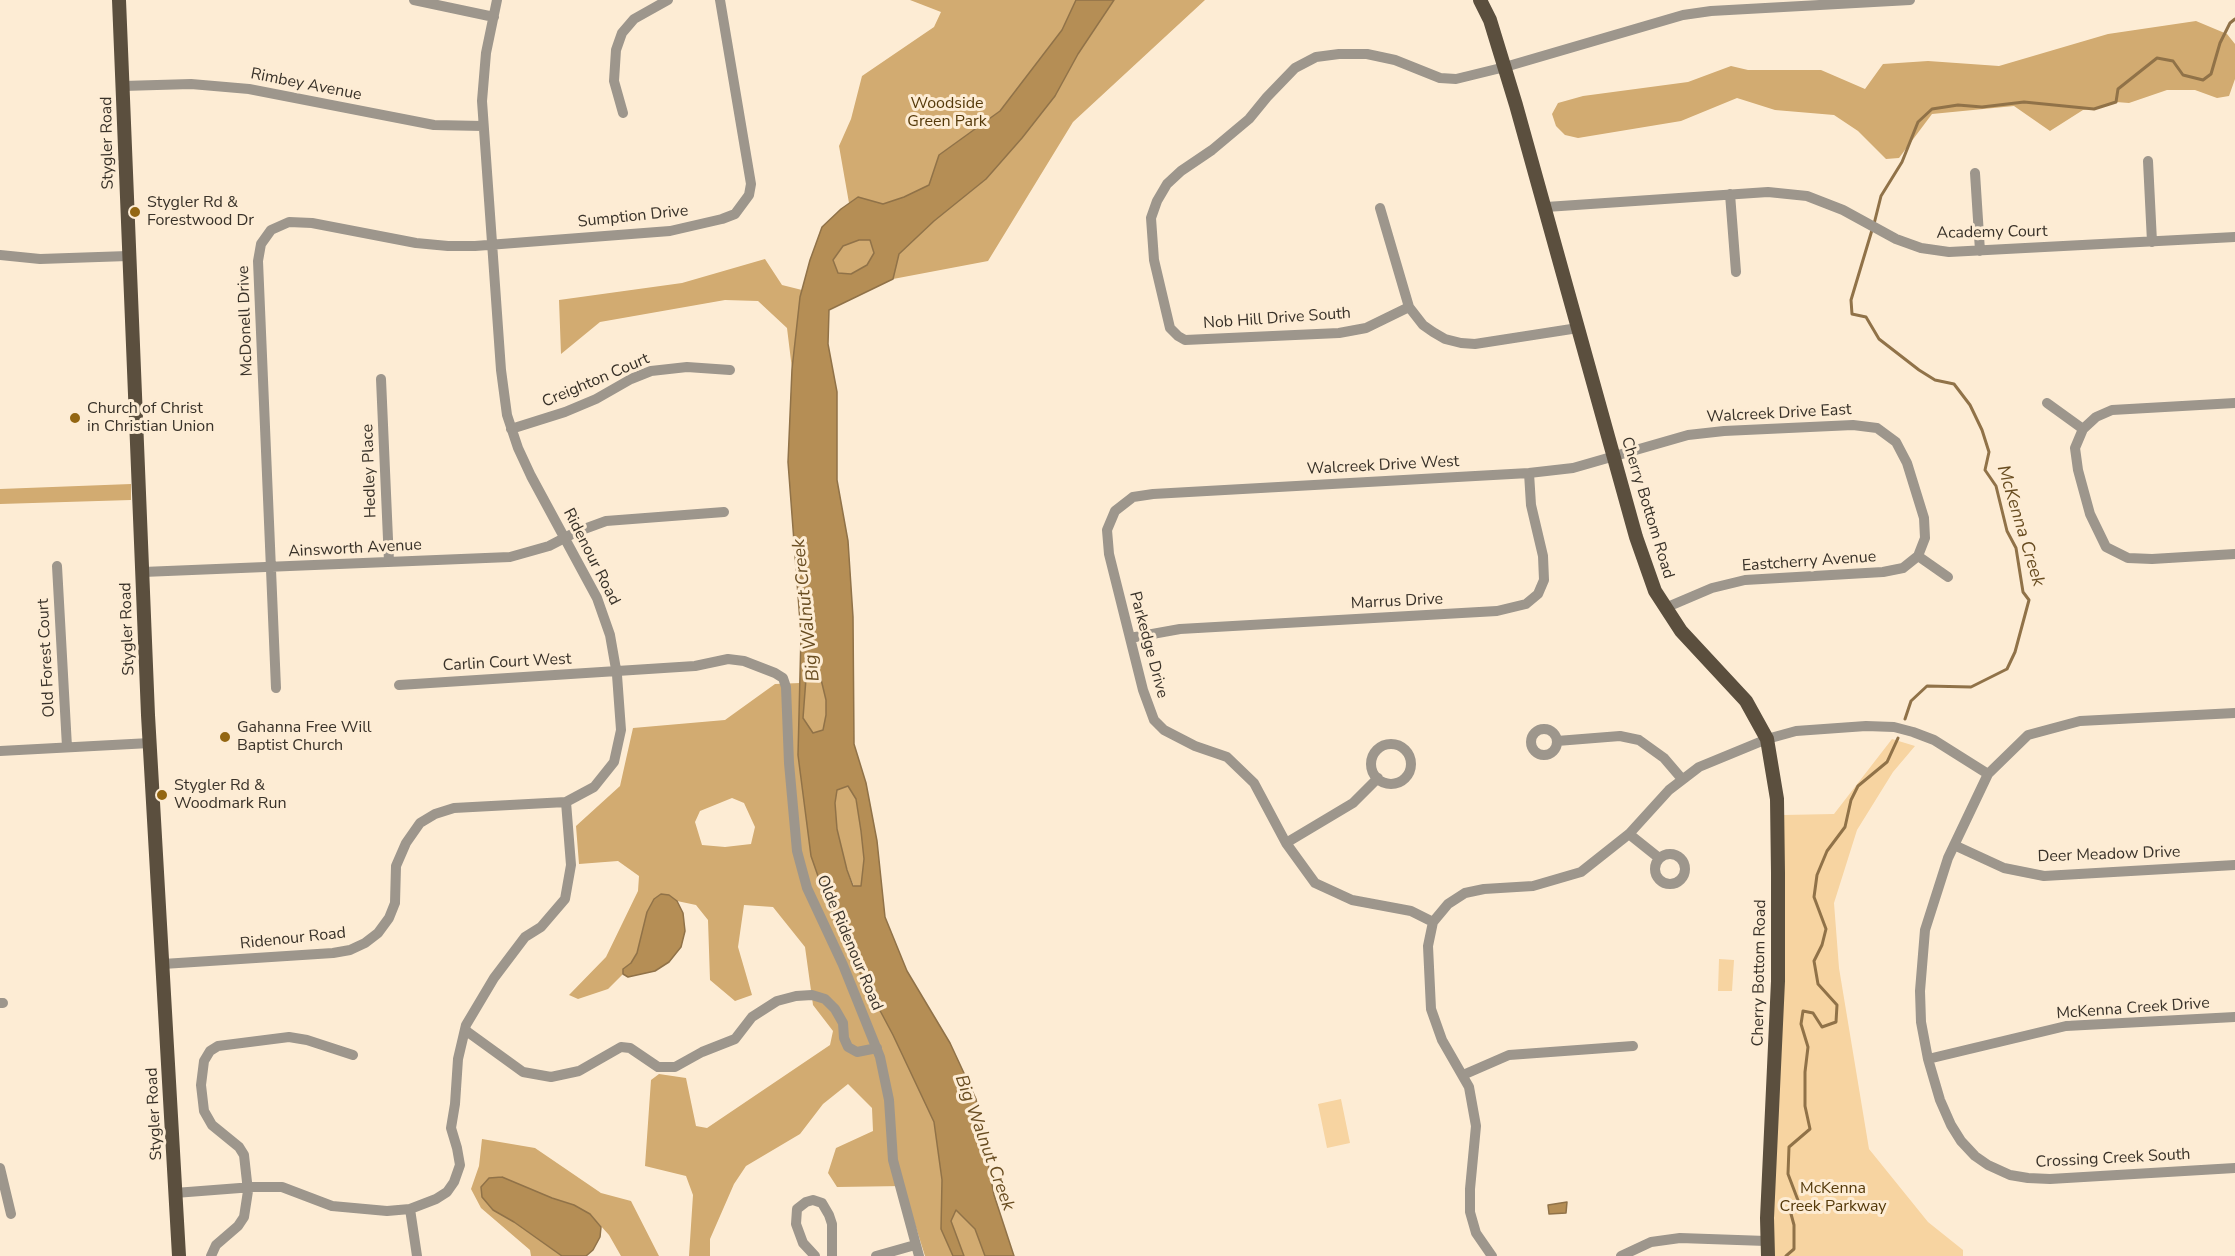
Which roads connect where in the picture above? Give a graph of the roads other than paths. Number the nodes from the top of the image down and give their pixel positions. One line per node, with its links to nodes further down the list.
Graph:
1 (119, 0): 10 (main road, Stygler Road)
2 (414, 0): 8 (street)
3 (497, 0): 8 (street, Ridenour Road)
4 (668, 0): 11 (street)
5 (720, 0): 20 (street, Sumption Drive)
6 (1480, 0): 9 (main road, Cherry Bottom Road)
7 (1910, 0): 9 (street)
8 (494, 17): 12 (street, Ridenour Road)
9 (1505, 67): 17 (main road, Cherry Bottom Road); 25 (street, Nob Hill Drive South)
10 (123, 86): 12 (street, Rimbey Avenue); 23 (main road, Stygler Road)
11 (623, 113)
12 (483, 126): 20 (street, Ridenour Road)
13 (2148, 161): 19 (street)
14 (1975, 173): 21 (street)
15 (1730, 194): 17 (street, Academy Court); 21 (street, Academy Court); 24 (street)
16 (1380, 207): 25 (street)
17 (1546, 207): 26 (main road, Cherry Bottom Road)
18 (2235, 237): 19 (street, Academy Court)
19 (2152, 242): 21 (street, Academy Court)
20 (492, 245): 31 (street, Ridenour Road); 42 (street, McDonell Drive)
21 (1980, 252)
22 (0, 255): 23 (street)
23 (128, 256): 43 (main road, Stygler Road)
24 (1736, 272)
25 (1409, 307): 26 (street)
26 (1578, 328): 33 (main road, Cherry Bottom Road)
27 (730, 370): 31 (street, Creighton Court)
28 (381, 378): 40 (street, Hedley Place)
29 (2047, 403): 32 (street)
30 (2235, 403): 32 (street)
31 (511, 429): 37 (street, Ridenour Road)
32 (2084, 429): 38 (street)
33 (1613, 455): 34 (street, Walcreek Drive West); 39 (street, Walcreek Drive East); 45 (main road, Cherry Bottom Road)
34 (1529, 473): 35 (street, Walcreek Drive West); 46 (street, Marrus Drive)
35 (1153, 494): 46 (street, Parkedge Drive)
36 (724, 512): 37 (street, Ainsworth Avenue)
37 (565, 537): 40 (street, Ainsworth Avenue); 48 (street, Ridenour Road)
38 (2235, 554)
39 (1918, 556): 44 (street); 45 (street, Eastcherry Avenue)
40 (389, 562): 42 (street, Ainsworth Avenue)
41 (57, 566): 55 (street, Old Forest Court)
42 (271, 567): 43 (street, Ainsworth Avenue); 50 (street, McDonell Drive)
43 (142, 572): 54 (main road, Stygler Road)
44 (1948, 577)
45 (1665, 608): 52 (main road, Cherry Bottom Road)
46 (1130, 638): 62 (street, Parkedge Drive)
47 (744, 661): 48 (street, Carlin Court West); 71 (street, Olde Ridenour Road)
48 (616, 672): 49 (street, Carlin Court West); 60 (street, Ridenour Road)
49 (399, 685)
50 (276, 688)
51 (2235, 713): 57 (street)
52 (1767, 739): 57 (street); 59 (street); 81 (main road, Cherry Bottom Road)
53 (1557, 741): 59 (street)
54 (150, 743): 55 (street); 67 (main road, Stygler Road)
55 (67, 747): 56 (street)
56 (0, 751)
57 (1988, 774): 63 (street, Crossing Creek South)
58 (1378, 778): 62 (street)
59 (1682, 779): 61 (street)
60 (566, 802): 67 (street, Ridenour Road); 69 (street)
61 (1629, 834): 64 (street); 66 (street)
62 (1286, 843): 66 (street, Parkedge Drive)
63 (1954, 845): 65 (street, Deer Meadow Drive); 73 (street, Crossing Creek South)
64 (1659, 858)
65 (2235, 864)
66 (1433, 922): 74 (street)
67 (163, 964): 78 (main road, Stygler Road)
68 (2235, 1017): 73 (street, McKenna Creek Drive)
69 (465, 1030): 71 (street); 79 (street)
70 (1633, 1046): 74 (street)
71 (877, 1048): 82 (street, Olde Ridenour Road)
72 (353, 1055): 77 (street)
73 (1928, 1059): 76 (street, Crossing Creek South)
74 (1463, 1075): 90 (street)
75 (0, 1168): 80 (street)
76 (2235, 1168)
77 (248, 1187): 78 (street); 79 (street); 84 (street)
78 (175, 1193): 83 (main road, Stygler Road)
79 (410, 1209): 85 (street)
80 (11, 1214)
81 (1766, 1241): 91 (street); 92 (main road, Cherry Bottom Road)
82 (915, 1245): 88 (street); 89 (street, Olde Ridenour Road)
83 (179, 1256)
84 (211, 1256)
85 (417, 1256)
86 (815, 1256): 87 (street)
87 (832, 1256)
88 (876, 1256)
89 (919, 1256)
90 (1492, 1256)
91 (1621, 1256)
92 (1768, 1256)

